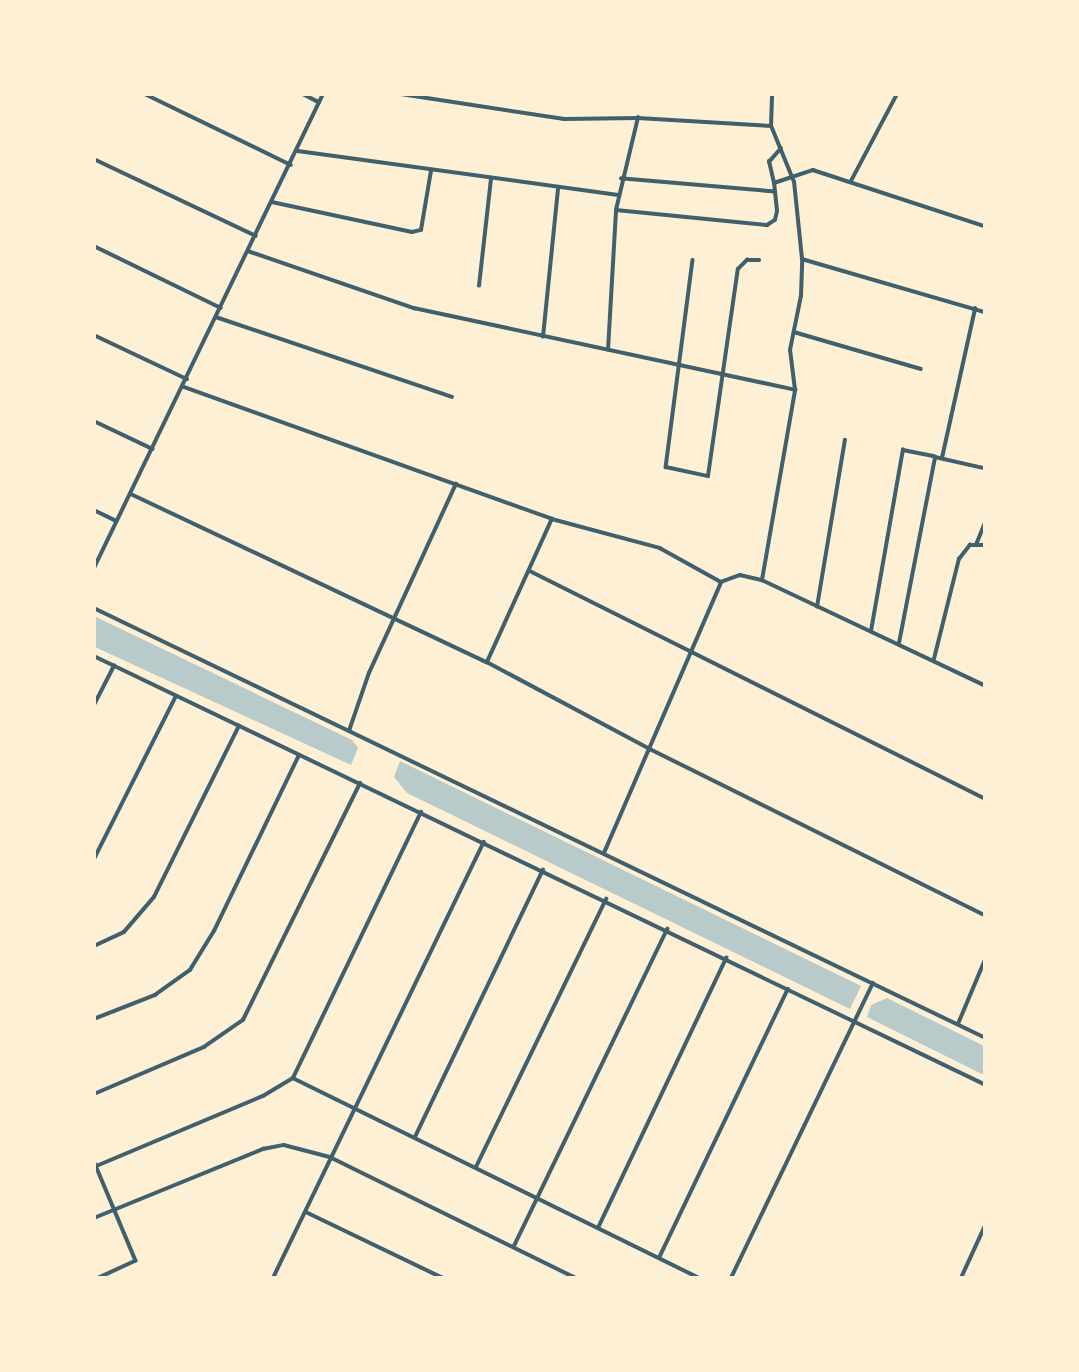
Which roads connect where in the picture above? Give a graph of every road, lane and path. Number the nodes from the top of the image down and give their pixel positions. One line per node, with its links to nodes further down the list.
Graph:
1 (145, 94): 12 (street)
2 (303, 94): 6 (street)
3 (401, 94): 7 (street)
4 (772, 94): 8 (street)
5 (897, 94): 17 (street)
6 (321, 98): 10 (street)
7 (638, 118): 8 (street); 15 (street)
8 (771, 126): 9 (street)
9 (781, 148): 14 (street); 18 (street)
10 (298, 151): 12 (street); 13 (street)
11 (94, 159): 25 (street)
12 (291, 165): 22 (street)
13 (431, 172): 16 (street); 22 (street)
14 (793, 176): 17 (street); 18 (street); 28 (street)
15 (622, 178): 20 (street); 21 (street)
16 (491, 179): 19 (street); 31 (street)
17 (851, 181): 24 (street)
18 (774, 183): 20 (street)
19 (558, 189): 21 (street); 38 (street)
20 (775, 192): 23 (street)
21 (618, 195): 23 (street)
22 (272, 202): 25 (street)
23 (616, 211): 39 (street)
24 (985, 226)
25 (256, 236): 27 (street)
26 (94, 246): 32 (street)
27 (248, 251): 32 (street); 38 (street)
28 (802, 259): 33 (street); 36 (street)
29 (693, 260): 40 (street)
30 (759, 260): 42 (street)
31 (479, 286)
32 (221, 308): 35 (street)
33 (975, 309): 34 (street); 51 (street)
34 (985, 313)
35 (216, 317): 43 (street); 46 (street)
36 (794, 332): 41 (street); 45 (street)
37 (94, 335): 43 (street)
38 (543, 337): 39 (street)
39 (608, 350): 40 (street)
40 (682, 362): 42 (street); 42 (street)
41 (921, 369)
42 (724, 372): 45 (street)
43 (187, 379): 44 (street)
44 (184, 387): 49 (street); 53 (street)
45 (795, 390): 63 (street)
46 (452, 397)
47 (94, 421): 49 (street)
48 (845, 440): 65 (street)
49 (153, 449): 54 (street)
50 (935, 457): 51 (street); 68 (street); 69 (street)
51 (942, 458): 52 (street)
52 (985, 468)
53 (456, 484): 56 (street); 67 (street)
54 (131, 494): 57 (street); 67 (street)
55 (94, 510): 57 (street)
56 (552, 519): 62 (street); 64 (street)
57 (117, 521): 61 (street)
58 (985, 525): 59 (street)
59 (976, 545): 60 (street); 72 (street)
60 (985, 545)
61 (94, 568)
62 (530, 571): 70 (street); 73 (street)
63 (761, 580): 64 (street); 65 (street)
64 (721, 582): 70 (street)
65 (817, 607): 68 (street)
66 (94, 608): 79 (street)
67 (394, 616): 73 (street); 79 (street)
68 (871, 631): 69 (street)
69 (899, 643): 72 (street)
70 (691, 655): 80 (street); 83 (street)
71 (94, 656): 74 (street)
72 (934, 659): 75 (street)
73 (486, 662): 80 (street)
74 (114, 666): 76 (street); 77 (street)
75 (985, 685)
76 (176, 696): 78 (street); 87 (street)
77 (94, 705)
78 (239, 726): 81 (street); 92 (street)
79 (349, 732): 86 (street)
80 (650, 749): 86 (street); 90 (street)
81 (299, 755): 82 (street); 97 (street)
82 (360, 783): 84 (street); 103 (street)
83 (985, 798)
84 (421, 812): 85 (street); 101 (street)
85 (484, 842): 88 (street); 104 (street)
86 (603, 854): 95 (street)
87 (94, 859)
88 (543, 870): 89 (street); 105 (street)
89 (606, 899): 91 (street); 109 (street)
90 (985, 915)
91 (667, 929): 93 (street); 110 (street)
92 (94, 946)
93 (727, 958): 96 (street); 114 (street)
94 (985, 962): 99 (street)
95 (873, 983): 98 (street); 99 (street)
96 (788, 988): 98 (street); 117 (street)
97 (94, 1019)
98 (855, 1023): 102 (street); 123 (street)
99 (958, 1024): 100 (street)
100 (985, 1037)
101 (293, 1078): 104 (street); 108 (street)
102 (985, 1084)
103 (94, 1094)
104 (354, 1107): 105 (street); 106 (street)
105 (415, 1137): 109 (street)
106 (330, 1157): 111 (street); 112 (street); 116 (street)
107 (94, 1161): 108 (street)
108 (96, 1167): 111 (street)
109 (476, 1167): 110 (street)
110 (537, 1199): 114 (street); 116 (street)
111 (116, 1209): 113 (street); 118 (street)
112 (305, 1211): 119 (street); 120 (street)
113 (94, 1218)
114 (598, 1228): 117 (street)
115 (985, 1228): 124 (street)
116 (513, 1247): 121 (street)
117 (659, 1258): 122 (street)
118 (99, 1278)
119 (273, 1278)
120 (443, 1278)
121 (576, 1278)
122 (700, 1278)
123 (731, 1278)
124 (961, 1278)

